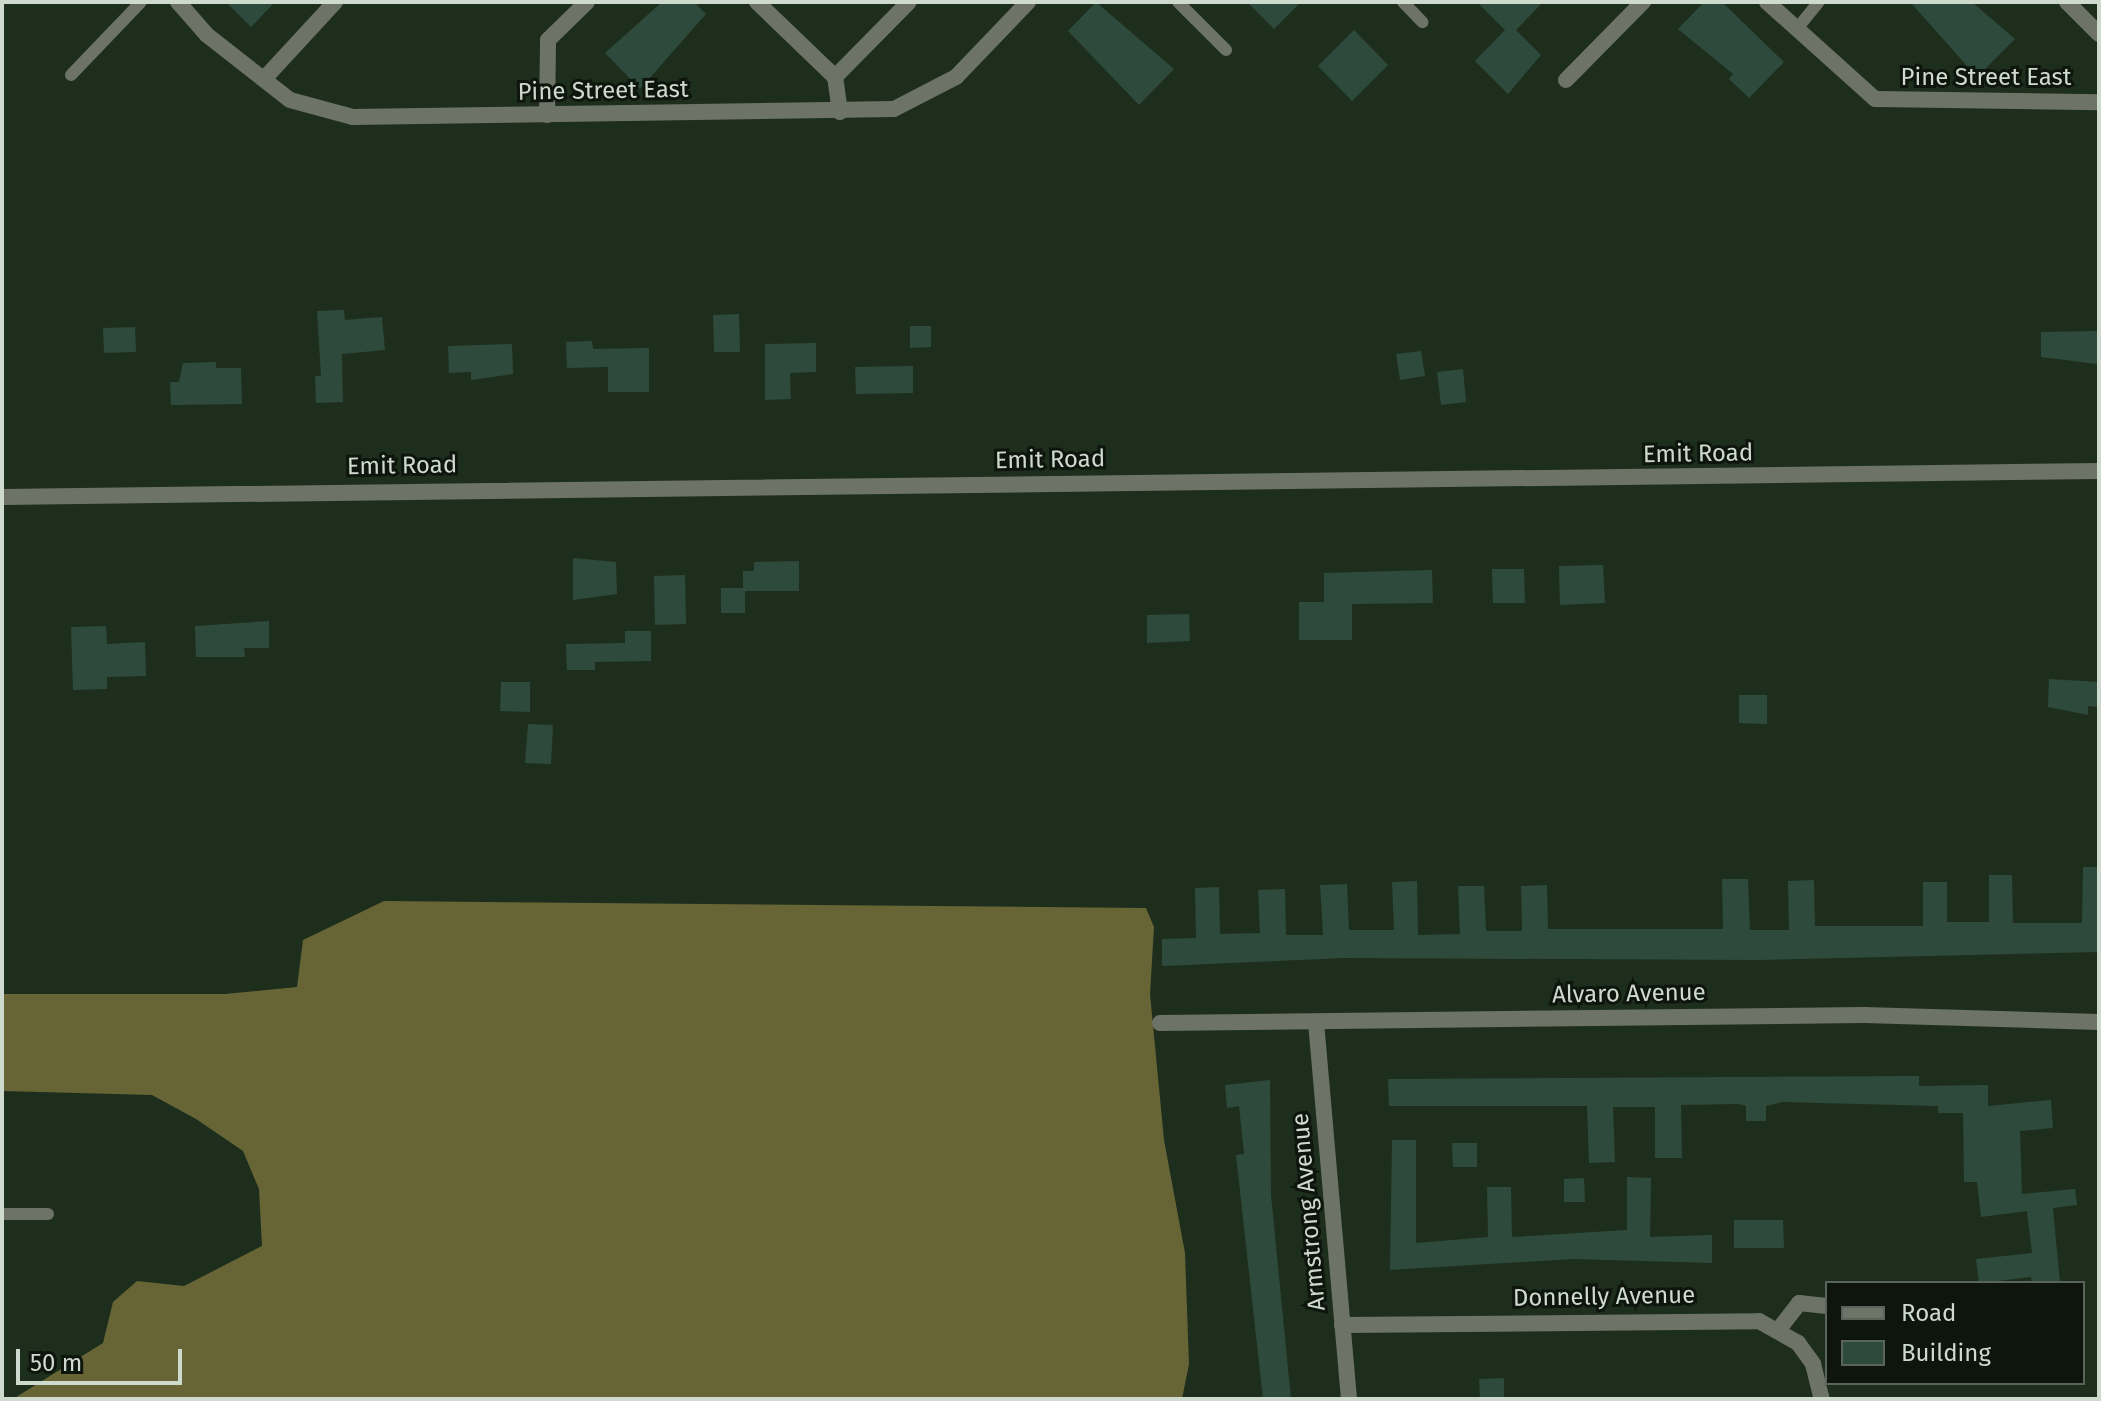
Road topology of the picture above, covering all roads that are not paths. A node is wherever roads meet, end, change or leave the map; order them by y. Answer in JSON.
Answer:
{"nodes":[{"id":1,"x":141,"y":2,"type":"edge"},
{"id":2,"x":178,"y":2,"type":"edge"},
{"id":3,"x":335,"y":2,"type":"edge"},
{"id":4,"x":587,"y":2,"type":"edge"},
{"id":5,"x":757,"y":2,"type":"edge"},
{"id":6,"x":909,"y":2,"type":"edge"},
{"id":7,"x":1028,"y":2,"type":"edge"},
{"id":8,"x":1178,"y":2,"type":"edge"},
{"id":9,"x":1403,"y":2,"type":"edge"},
{"id":10,"x":1643,"y":2,"type":"edge"},
{"id":11,"x":1767,"y":2,"type":"edge"},
{"id":12,"x":1819,"y":2,"type":"edge"},
{"id":13,"x":2067,"y":2,"type":"edge"},
{"id":14,"x":1422,"y":22,"type":"dead end"},
{"id":15,"x":1796,"y":30,"type":"junction"},
{"id":16,"x":2099,"y":34,"type":"edge"},
{"id":17,"x":1226,"y":50,"type":"dead end"},
{"id":18,"x":71,"y":75,"type":"dead end"},
{"id":19,"x":835,"y":77,"type":"junction"},
{"id":20,"x":264,"y":79,"type":"junction"},
{"id":21,"x":1566,"y":80,"type":"dead end"},
{"id":22,"x":2099,"y":102,"type":"edge"},
{"id":23,"x":840,"y":112,"type":"junction"},
{"id":24,"x":547,"y":115,"type":"junction"},
{"id":25,"x":2099,"y":471,"type":"edge"},
{"id":26,"x":2,"y":497,"type":"edge"},
{"id":27,"x":1316,"y":1022,"type":"junction"},
{"id":28,"x":2099,"y":1022,"type":"edge"},
{"id":29,"x":1160,"y":1023,"type":"dead end"},
{"id":30,"x":2,"y":1214,"type":"edge"},
{"id":31,"x":48,"y":1214,"type":"dead end"},
{"id":32,"x":1825,"y":1306,"type":"edge"},
{"id":33,"x":1342,"y":1325,"type":"junction"},
{"id":34,"x":1779,"y":1329,"type":"junction"},
{"id":35,"x":1825,"y":1357,"type":"edge"},
{"id":36,"x":1814,"y":1367,"type":"junction"},
{"id":37,"x":1349,"y":1399,"type":"edge"},
{"id":38,"x":1822,"y":1399,"type":"edge"}],
"edges":[{"from":1,"to":18,"type":"lane"},
{"from":2,"to":20,"type":"street","name":"Pine Street East"},
{"from":3,"to":20,"type":"street"},
{"from":4,"to":24,"type":"street"},
{"from":5,"to":19,"type":"street"},
{"from":6,"to":19,"type":"street"},
{"from":7,"to":23,"type":"street","name":"Pine Street East"},
{"from":8,"to":17,"type":"lane"},
{"from":9,"to":14,"type":"lane"},
{"from":10,"to":21,"type":"street"},
{"from":11,"to":15,"type":"street","name":"Pine Street East"},
{"from":12,"to":15,"type":"lane"},
{"from":13,"to":16,"type":"street"},
{"from":15,"to":22,"type":"street","name":"Pine Street East"},
{"from":19,"to":23,"type":"street"},
{"from":20,"to":24,"type":"street","name":"Pine Street East"},
{"from":23,"to":24,"type":"street","name":"Pine Street East"},
{"from":25,"to":26,"type":"street","name":"Emit Road"},
{"from":27,"to":28,"type":"street","name":"Alvaro Avenue"},
{"from":27,"to":29,"type":"street","name":"Alvaro Avenue"},
{"from":27,"to":33,"type":"street","name":"Armstrong Avenue"},
{"from":30,"to":31,"type":"lane"},
{"from":32,"to":34,"type":"street"},
{"from":33,"to":34,"type":"street","name":"Donnelly Avenue"},
{"from":33,"to":37,"type":"street","name":"Armstrong Avenue"},
{"from":34,"to":36,"type":"street"},
{"from":35,"to":36,"type":"street"},
{"from":36,"to":38,"type":"street"}]}
